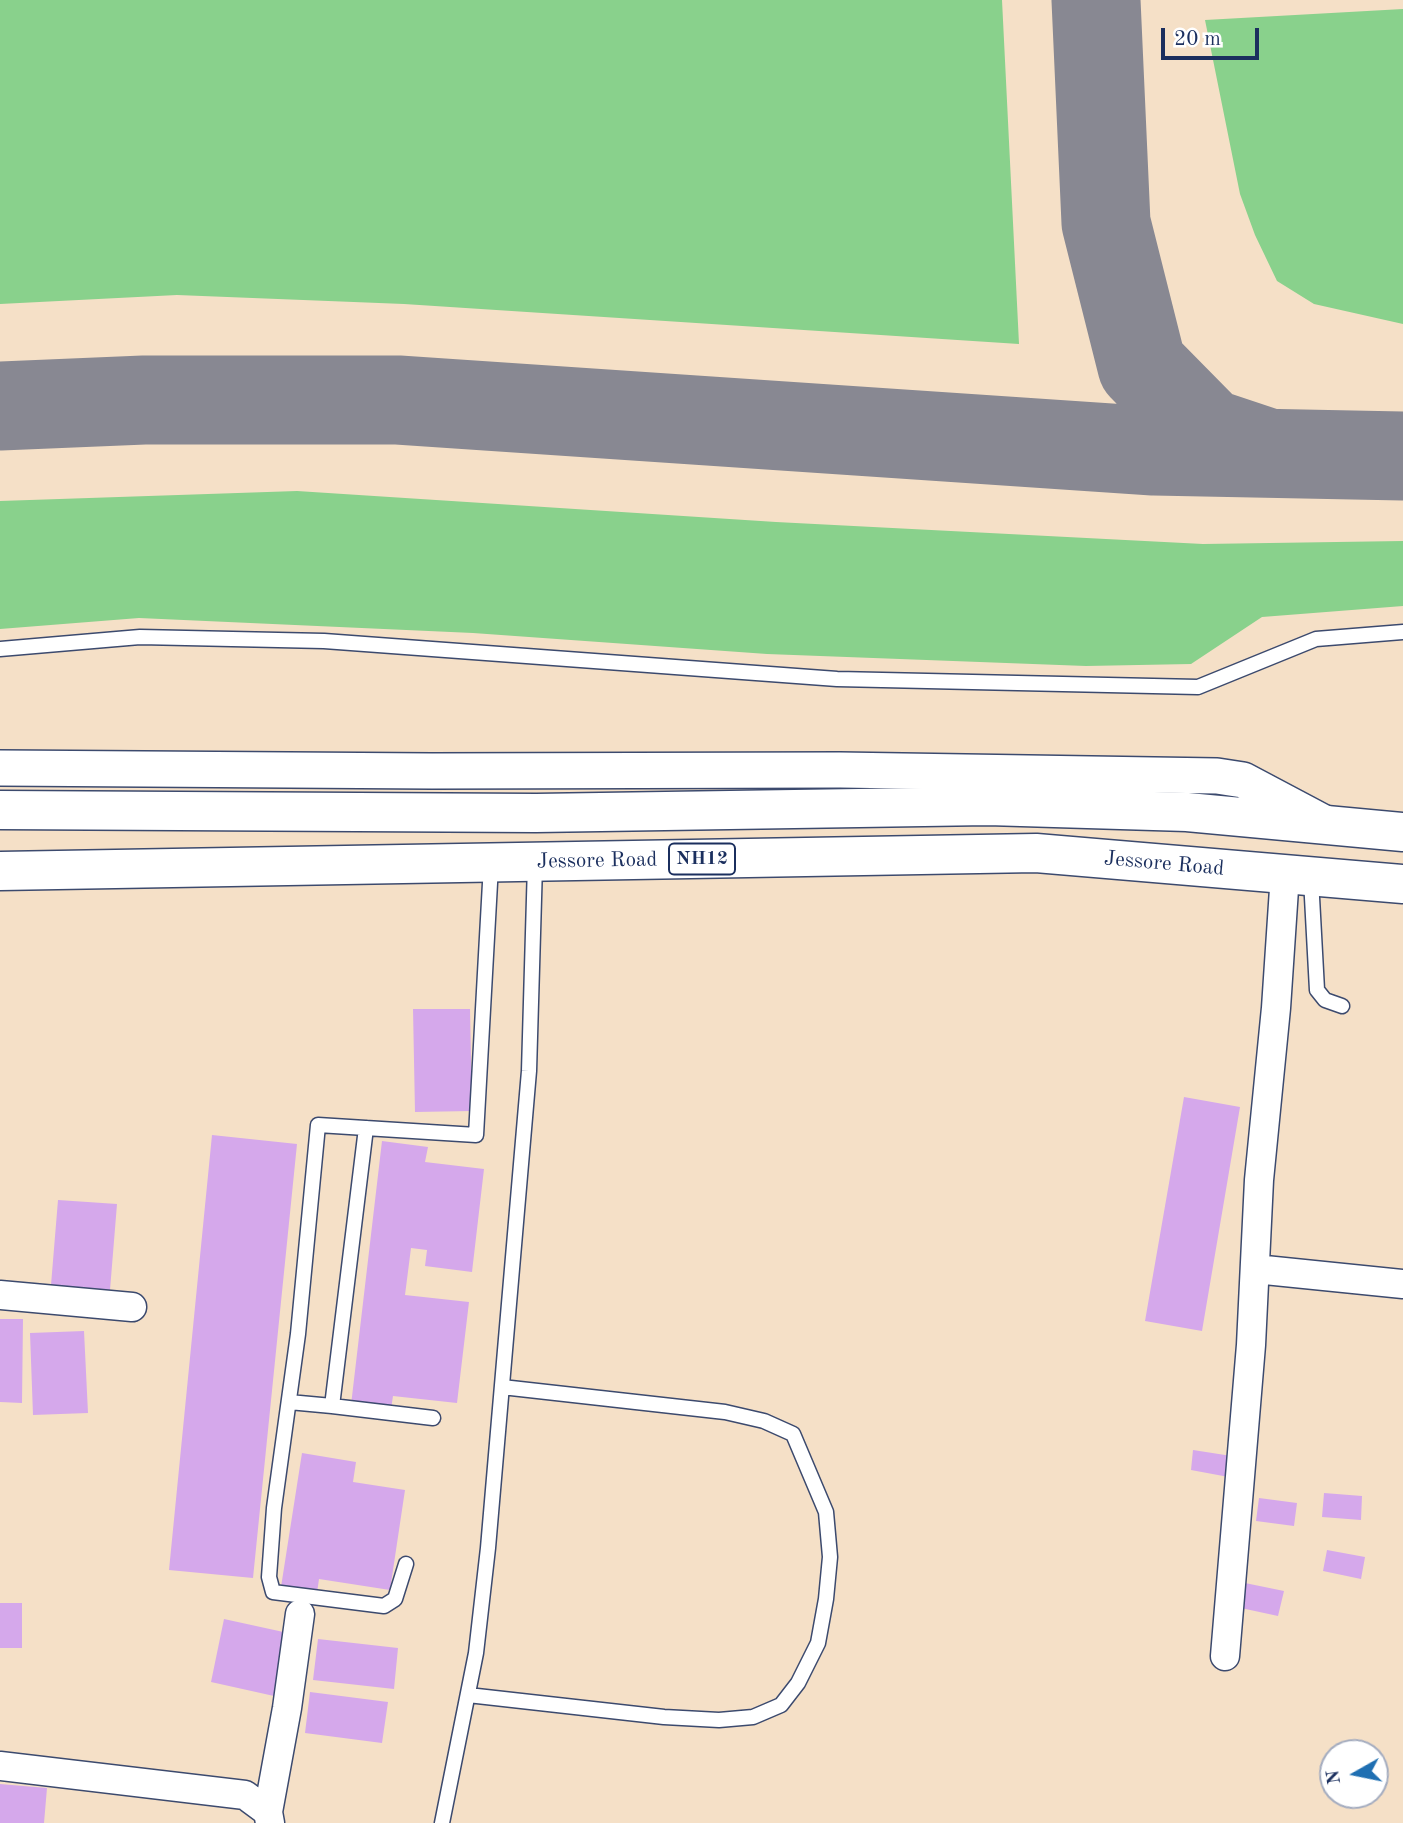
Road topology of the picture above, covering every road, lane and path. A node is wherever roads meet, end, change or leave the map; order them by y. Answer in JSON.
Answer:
{"nodes":[{"id":1,"x":1403,"y":632,"type":"edge"},
{"id":2,"x":0,"y":649,"type":"edge"},
{"id":3,"x":0,"y":768,"type":"edge"},
{"id":4,"x":0,"y":810,"type":"edge"},
{"id":5,"x":1327,"y":825,"type":"junction"},
{"id":6,"x":1403,"y":832,"type":"edge"},
{"id":7,"x":535,"y":862,"type":"junction"},
{"id":8,"x":491,"y":863,"type":"junction"},
{"id":9,"x":0,"y":871,"type":"edge"},
{"id":10,"x":1298,"y":875,"type":"junction"},
{"id":11,"x":1403,"y":884,"type":"edge"},
{"id":12,"x":1342,"y":1006,"type":"dead end"},
{"id":13,"x":366,"y":1128,"type":"junction"},
{"id":14,"x":1255,"y":1269,"type":"junction"},
{"id":15,"x":1403,"y":1284,"type":"edge"},
{"id":16,"x":0,"y":1295,"type":"edge"},
{"id":17,"x":132,"y":1307,"type":"dead end"},
{"id":18,"x":502,"y":1387,"type":"junction"},
{"id":19,"x":289,"y":1402,"type":"junction"},
{"id":20,"x":332,"y":1406,"type":"junction"},
{"id":21,"x":433,"y":1418,"type":"dead end"},
{"id":22,"x":406,"y":1564,"type":"dead end"},
{"id":23,"x":300,"y":1614,"type":"dead end"},
{"id":24,"x":1225,"y":1656,"type":"dead end"},
{"id":25,"x":468,"y":1695,"type":"junction"},
{"id":26,"x":0,"y":1766,"type":"edge"},
{"id":27,"x":269,"y":1817,"type":"edge"},
{"id":28,"x":442,"y":1823,"type":"edge"}],
"edges":[{"from":1,"to":2,"type":"lane"},
{"from":3,"to":5,"type":"street"},
{"from":4,"to":5,"type":"highway"},
{"from":5,"to":6,"type":"highway"},
{"from":7,"to":8,"type":"highway","name":"Jessore Road","number":"NH12"},
{"from":7,"to":10,"type":"highway","name":"Jessore Road","number":"NH12"},
{"from":7,"to":18,"type":"lane"},
{"from":8,"to":9,"type":"highway","name":"Jessore Road","number":"NH12"},
{"from":8,"to":13,"type":"lane"},
{"from":10,"to":11,"type":"highway","name":"Jessore Road","number":"NH12"},
{"from":10,"to":12,"type":"lane"},
{"from":10,"to":14,"type":"street"},
{"from":13,"to":19,"type":"lane"},
{"from":13,"to":20,"type":"lane"},
{"from":14,"to":15,"type":"street"},
{"from":14,"to":24,"type":"street"},
{"from":16,"to":17,"type":"street"},
{"from":18,"to":25,"type":"lane"},
{"from":18,"to":25,"type":"lane"},
{"from":19,"to":20,"type":"lane"},
{"from":19,"to":22,"type":"lane"},
{"from":20,"to":21,"type":"lane"},
{"from":23,"to":27,"type":"street"},
{"from":25,"to":28,"type":"lane"},
{"from":26,"to":27,"type":"street"}]}
